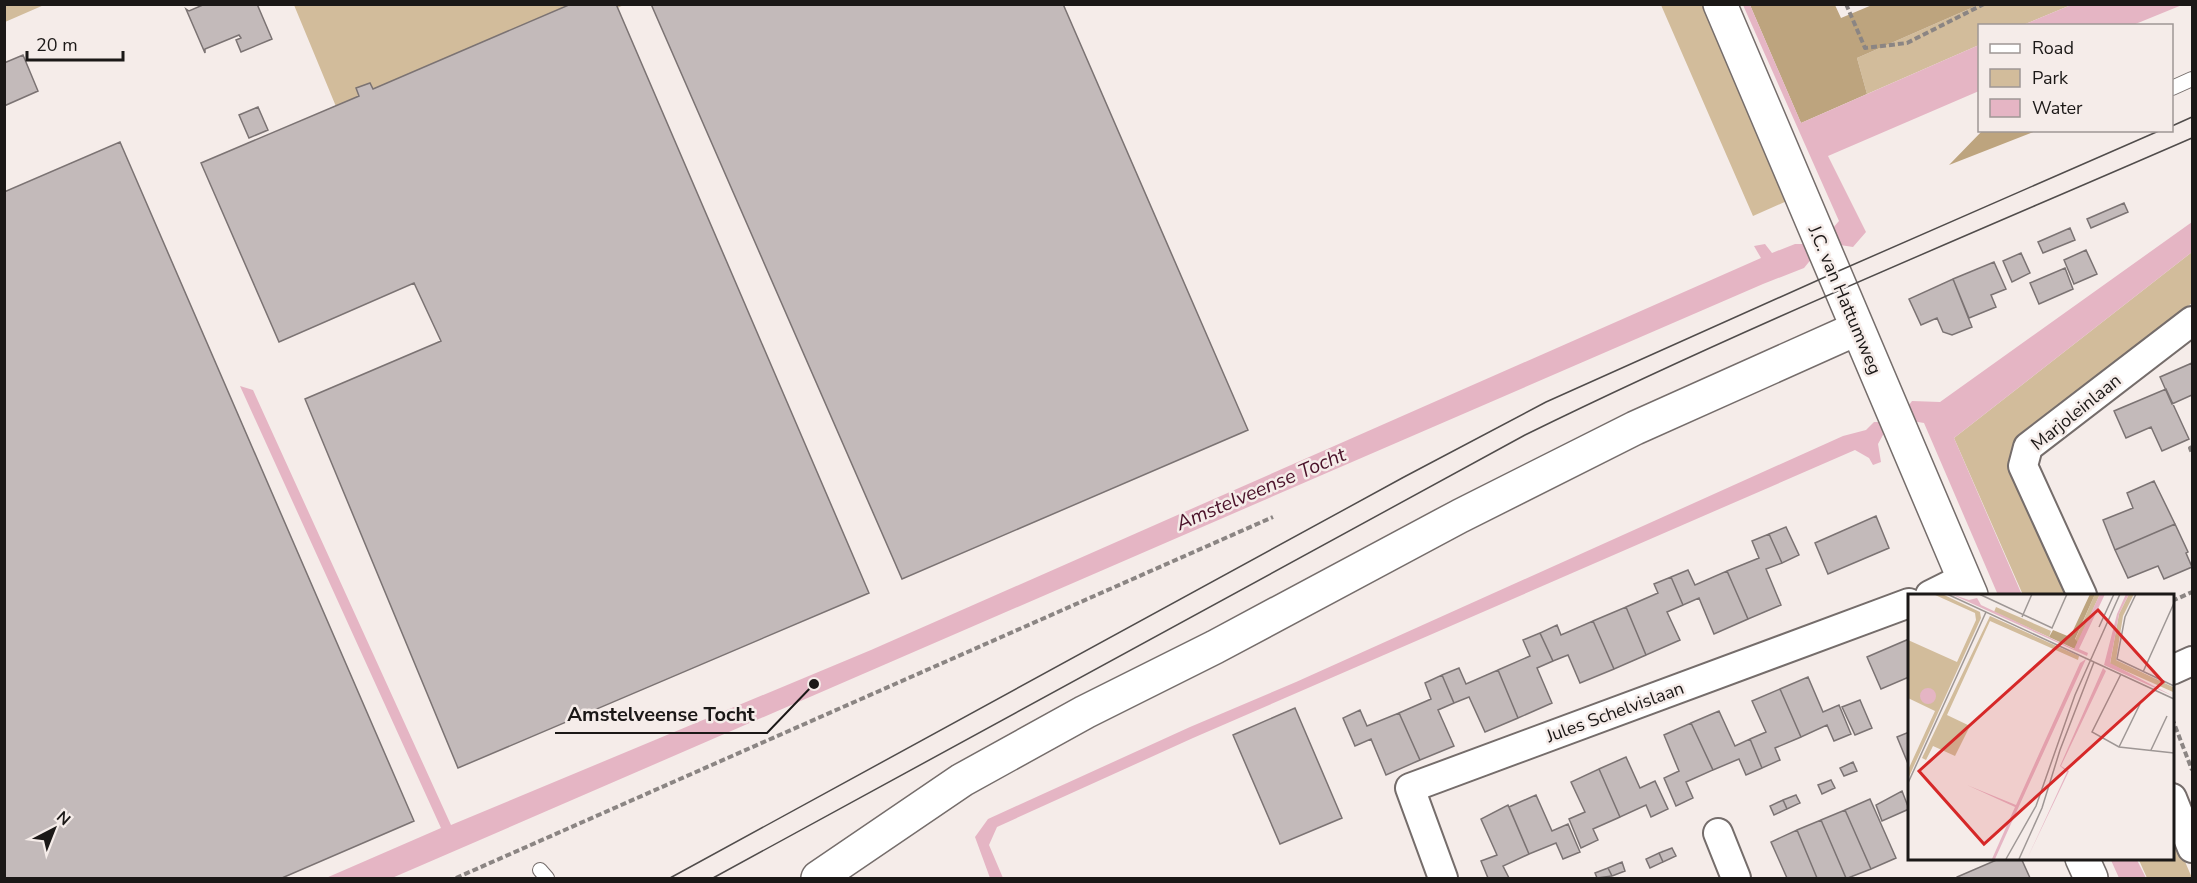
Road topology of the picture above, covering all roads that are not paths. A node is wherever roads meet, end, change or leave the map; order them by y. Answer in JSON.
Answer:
{"nodes":[{"id":1,"x":1720,"y":4,"type":"edge"},
{"id":2,"x":2193,"y":79,"type":"edge"},
{"id":3,"x":2173,"y":88,"type":"edge"},
{"id":4,"x":2193,"y":321,"type":"edge"},
{"id":5,"x":1856,"y":329,"type":"junction"},
{"id":6,"x":1968,"y":586,"type":"edge"},
{"id":7,"x":1934,"y":594,"type":"edge"},
{"id":8,"x":2082,"y":594,"type":"edge"},
{"id":9,"x":1908,"y":603,"type":"edge"},
{"id":10,"x":2193,"y":661,"type":"edge"},
{"id":11,"x":2173,"y":670,"type":"edge"},
{"id":12,"x":2173,"y":800,"type":"edge"},
{"id":13,"x":1718,"y":833,"type":"dead end"},
{"id":14,"x":2193,"y":848,"type":"edge"},
{"id":15,"x":2082,"y":859,"type":"edge"},
{"id":16,"x":818,"y":879,"type":"edge"},
{"id":17,"x":1443,"y":879,"type":"edge"},
{"id":18,"x":1736,"y":879,"type":"edge"},
{"id":19,"x":2091,"y":879,"type":"edge"}],
"edges":[{"from":1,"to":5,"type":"street","name":"J.C. van Hattumweg"},
{"from":2,"to":3,"type":"lane"},
{"from":4,"to":8,"type":"street","name":"Marjoleinlaan"},
{"from":5,"to":6,"type":"street","name":"J.C. van Hattumweg"},
{"from":5,"to":16,"type":"street"},
{"from":6,"to":7,"type":"street"},
{"from":9,"to":17,"type":"street","name":"Jules Schelvislaan"},
{"from":10,"to":11,"type":"street"},
{"from":12,"to":14,"type":"street"},
{"from":13,"to":18,"type":"street"},
{"from":15,"to":19,"type":"street"}]}
